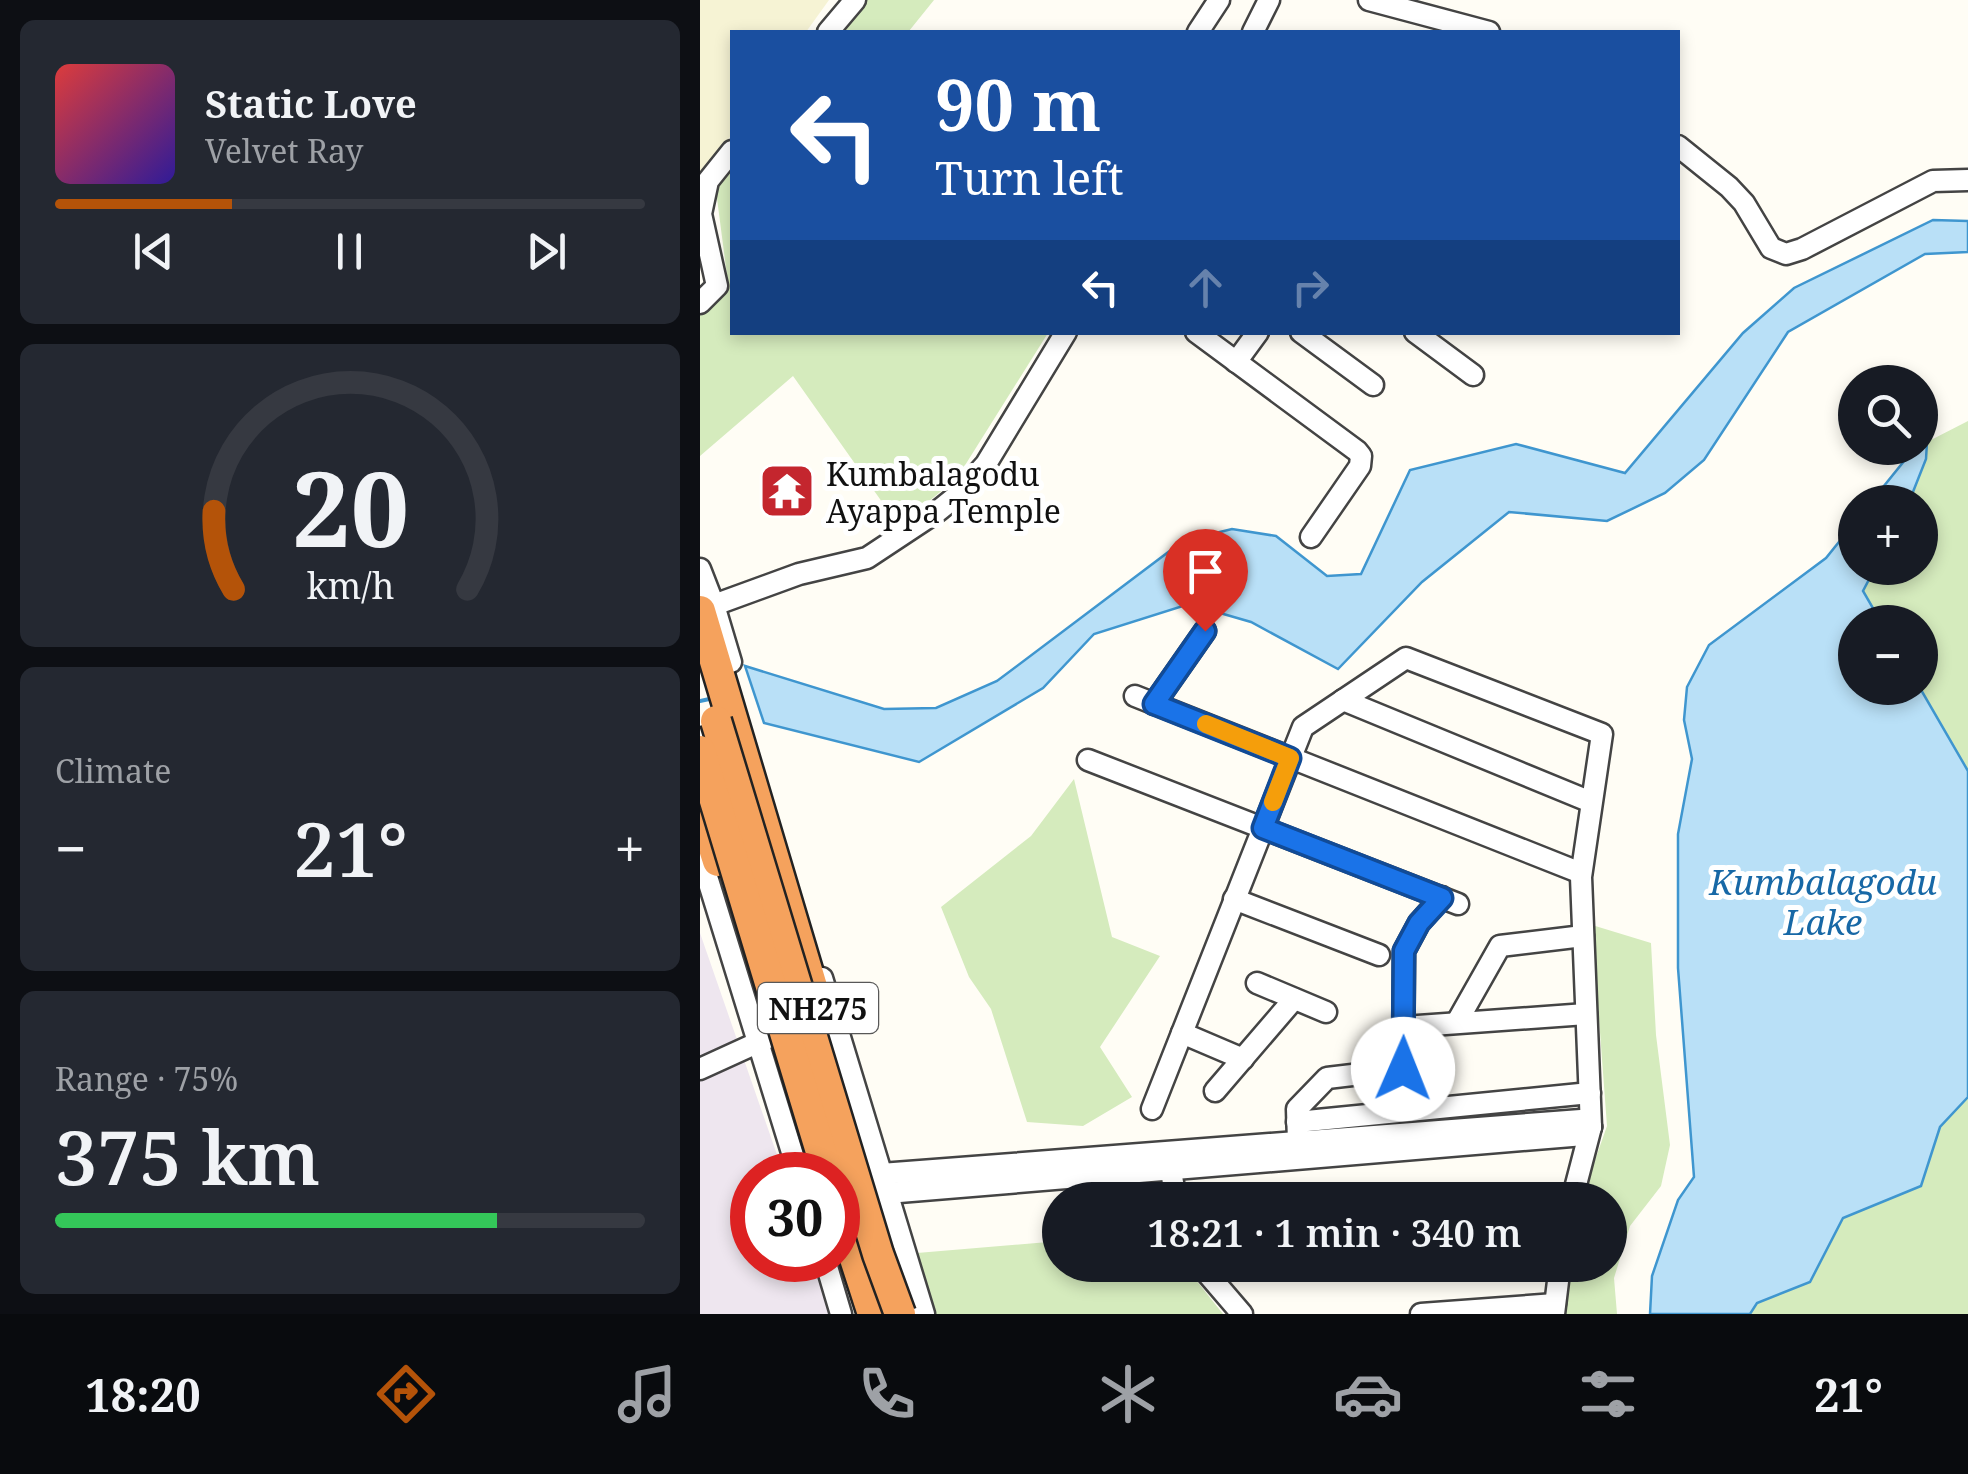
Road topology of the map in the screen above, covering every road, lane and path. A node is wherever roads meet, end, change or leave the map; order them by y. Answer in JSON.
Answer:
{"nodes":[{"id":1,"x":855,"y":0,"type":"edge"},
{"id":2,"x":1218,"y":0,"type":"edge"},
{"id":3,"x":1270,"y":0,"type":"edge"},
{"id":4,"x":1369,"y":0,"type":"edge"},
{"id":5,"x":830,"y":30,"type":"edge"},
{"id":6,"x":1199,"y":30,"type":"edge"},
{"id":7,"x":1254,"y":30,"type":"edge"},
{"id":8,"x":1482,"y":30,"type":"edge"},
{"id":9,"x":1680,"y":148,"type":"edge"},
{"id":10,"x":730,"y":154,"type":"edge"},
{"id":11,"x":1968,"y":180,"type":"edge"},
{"id":12,"x":700,"y":303,"type":"edge"},
{"id":13,"x":1064,"y":335,"type":"edge"},
{"id":14,"x":1200,"y":335,"type":"edge"},
{"id":15,"x":1256,"y":335,"type":"edge"},
{"id":16,"x":1305,"y":335,"type":"edge"},
{"id":17,"x":1419,"y":335,"type":"edge"},
{"id":18,"x":1236,"y":362,"type":"junction"},
{"id":19,"x":1473,"y":375,"type":"dead end"},
{"id":20,"x":1374,"y":385,"type":"dead end"},
{"id":21,"x":1311,"y":537,"type":"dead end"},
{"id":22,"x":700,"y":569,"type":"edge"},
{"id":23,"x":707,"y":608,"type":"edge"},
{"id":24,"x":1205,"y":631,"type":"dead end"},
{"id":25,"x":700,"y":670,"type":"edge"},
{"id":26,"x":729,"y":700,"type":"junction"},
{"id":27,"x":1343,"y":700,"type":"junction"},
{"id":28,"x":700,"y":751,"type":"edge"},
{"id":29,"x":1290,"y":758,"type":"junction"},
{"id":30,"x":1088,"y":760,"type":"dead end"},
{"id":31,"x":1592,"y":802,"type":"junction"},
{"id":32,"x":700,"y":804,"type":"edge"},
{"id":33,"x":1263,"y":828,"type":"junction"},
{"id":34,"x":700,"y":854,"type":"edge"},
{"id":35,"x":1581,"y":873,"type":"junction"},
{"id":36,"x":1234,"y":899,"type":"junction"},
{"id":37,"x":1583,"y":936,"type":"junction"},
{"id":38,"x":1379,"y":955,"type":"dead end"},
{"id":39,"x":1256,"y":983,"type":"dead end"},
{"id":40,"x":1294,"y":998,"type":"junction"},
{"id":41,"x":1326,"y":1012,"type":"dead end"},
{"id":42,"x":1586,"y":1014,"type":"junction"},
{"id":43,"x":828,"y":1017,"type":"junction"},
{"id":44,"x":1457,"y":1022,"type":"junction"},
{"id":45,"x":1404,"y":1027,"type":"junction"},
{"id":46,"x":1182,"y":1033,"type":"junction"},
{"id":47,"x":766,"y":1038,"type":"junction"},
{"id":48,"x":1243,"y":1059,"type":"junction"},
{"id":49,"x":700,"y":1069,"type":"edge"},
{"id":50,"x":1215,"y":1090,"type":"dead end"},
{"id":51,"x":1590,"y":1093,"type":"junction"},
{"id":52,"x":1152,"y":1109,"type":"dead end"},
{"id":53,"x":1591,"y":1126,"type":"junction"},
{"id":54,"x":1298,"y":1132,"type":"junction"},
{"id":55,"x":793,"y":1152,"type":"edge"},
{"id":56,"x":806,"y":1152,"type":"edge"},
{"id":57,"x":821,"y":1152,"type":"edge"},
{"id":58,"x":1171,"y":1161,"type":"junction"},
{"id":59,"x":1174,"y":1182,"type":"edge"},
{"id":60,"x":1577,"y":1182,"type":"edge"},
{"id":61,"x":884,"y":1183,"type":"junction"},
{"id":62,"x":860,"y":1278,"type":"edge"},
{"id":63,"x":832,"y":1282,"type":"edge"},
{"id":64,"x":846,"y":1282,"type":"edge"},
{"id":65,"x":1215,"y":1282,"type":"edge"},
{"id":66,"x":1558,"y":1282,"type":"edge"},
{"id":67,"x":1555,"y":1309,"type":"edge"},
{"id":68,"x":841,"y":1314,"type":"edge"},
{"id":69,"x":857,"y":1314,"type":"edge"},
{"id":70,"x":873,"y":1314,"type":"edge"},
{"id":71,"x":900,"y":1314,"type":"edge"},
{"id":72,"x":913,"y":1314,"type":"edge"},
{"id":73,"x":924,"y":1314,"type":"edge"},
{"id":74,"x":1242,"y":1314,"type":"edge"},
{"id":75,"x":1421,"y":1314,"type":"edge"}],
"edges":[{"from":1,"to":5,"type":"street"},
{"from":2,"to":6,"type":"street"},
{"from":3,"to":7,"type":"street"},
{"from":4,"to":8,"type":"street"},
{"from":9,"to":11,"type":"street"},
{"from":10,"to":12,"type":"street"},
{"from":13,"to":23,"type":"street"},
{"from":14,"to":18,"type":"street"},
{"from":15,"to":18,"type":"street"},
{"from":16,"to":20,"type":"street"},
{"from":17,"to":19,"type":"street"},
{"from":18,"to":21,"type":"street"},
{"from":22,"to":23,"type":"street","number":"NH275"},
{"from":23,"to":26,"type":"highway","number":"NH275"},
{"from":24,"to":29,"type":"street"},
{"from":25,"to":26,"type":"highway","number":"NH275"},
{"from":26,"to":43,"type":"highway","number":"NH275"},
{"from":26,"to":71,"type":"highway","number":"NH275","bridge":true},
{"from":27,"to":29,"type":"street"},
{"from":27,"to":31,"type":"street"},
{"from":27,"to":31,"type":"street"},
{"from":28,"to":57,"type":"highway","number":"NH275","bridge":true},
{"from":29,"to":33,"type":"street"},
{"from":29,"to":35,"type":"street"},
{"from":30,"to":33,"type":"street"},
{"from":31,"to":35,"type":"street"},
{"from":32,"to":47,"type":"highway","number":"NH275"},
{"from":33,"to":36,"type":"street"},
{"from":33,"to":45,"type":"street"},
{"from":34,"to":47,"type":"street","number":"NH275"},
{"from":35,"to":37,"type":"street"},
{"from":36,"to":38,"type":"street"},
{"from":36,"to":46,"type":"street"},
{"from":37,"to":42,"type":"street"},
{"from":37,"to":44,"type":"street"},
{"from":39,"to":40,"type":"street"},
{"from":40,"to":41,"type":"street"},
{"from":40,"to":48,"type":"street"},
{"from":42,"to":44,"type":"street"},
{"from":42,"to":51,"type":"street"},
{"from":43,"to":47,"type":"street"},
{"from":43,"to":61,"type":"street","number":"NH275"},
{"from":43,"to":72,"type":"highway","number":"NH275"},
{"from":44,"to":45,"type":"street"},
{"from":45,"to":54,"type":"street"},
{"from":46,"to":48,"type":"street"},
{"from":46,"to":52,"type":"street"},
{"from":47,"to":49,"type":"street"},
{"from":47,"to":55,"type":"street","number":"NH275"},
{"from":47,"to":56,"type":"highway","number":"NH275"},
{"from":48,"to":50,"type":"street"},
{"from":51,"to":53,"type":"street"},
{"from":51,"to":54,"type":"street"},
{"from":53,"to":54,"type":"street"},
{"from":53,"to":58,"type":"street"},
{"from":53,"to":60,"type":"street"},
{"from":54,"to":58,"type":"street"},
{"from":58,"to":59,"type":"street"},
{"from":58,"to":61,"type":"street"},
{"from":61,"to":73,"type":"street","number":"NH275"},
{"from":62,"to":70,"type":"highway"},
{"from":63,"to":68,"type":"street"},
{"from":64,"to":69,"type":"highway"},
{"from":65,"to":74,"type":"street"},
{"from":66,"to":67,"type":"street"},
{"from":67,"to":75,"type":"street"}]}
